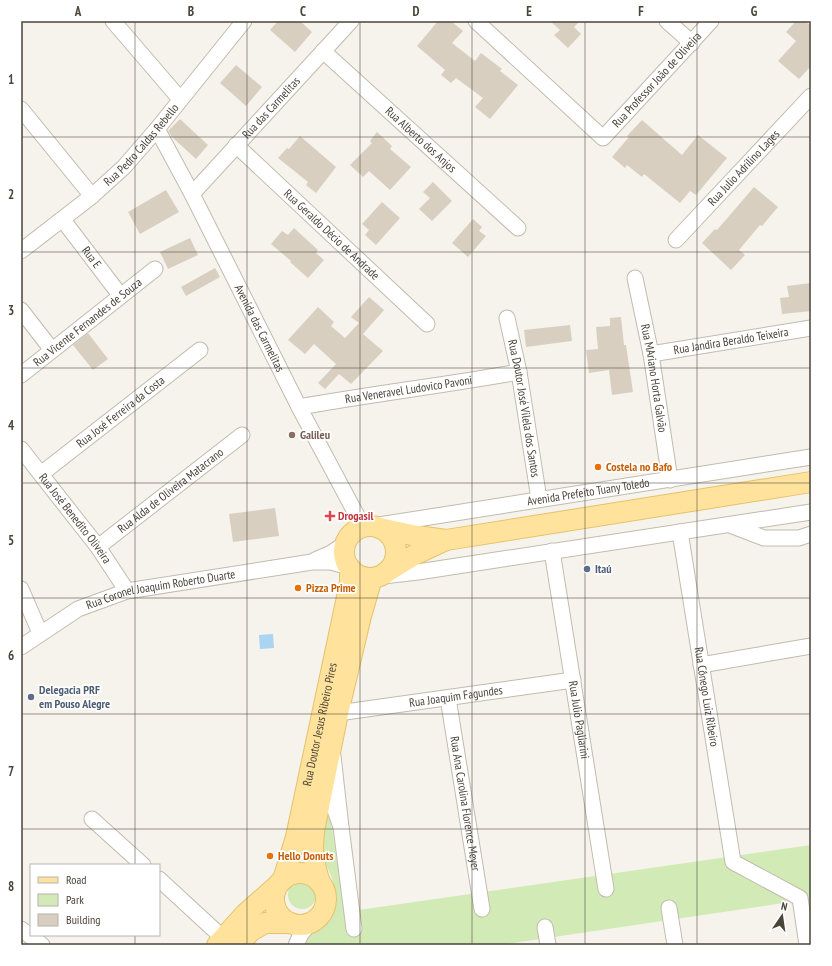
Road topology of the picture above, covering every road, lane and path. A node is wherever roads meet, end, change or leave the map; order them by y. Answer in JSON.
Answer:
{"nodes":[{"id":1,"x":113,"y":21,"type":"edge"},
{"id":2,"x":244,"y":21,"type":"edge"},
{"id":3,"x":351,"y":21,"type":"edge"},
{"id":4,"x":476,"y":21,"type":"edge"},
{"id":5,"x":667,"y":21,"type":"edge"},
{"id":6,"x":711,"y":21,"type":"edge"},
{"id":7,"x":692,"y":43,"type":"junction"},
{"id":8,"x":323,"y":51,"type":"junction"},
{"id":9,"x":811,"y":96,"type":"edge"},
{"id":10,"x":180,"y":99,"type":"junction"},
{"id":11,"x":21,"y":110,"type":"edge"},
{"id":12,"x":156,"y":129,"type":"junction"},
{"id":13,"x":236,"y":145,"type":"junction"},
{"id":14,"x":192,"y":194,"type":"junction"},
{"id":15,"x":92,"y":196,"type":"junction"},
{"id":16,"x":63,"y":220,"type":"junction"},
{"id":17,"x":518,"y":228,"type":"dead end"},
{"id":18,"x":676,"y":240,"type":"dead end"},
{"id":19,"x":21,"y":251,"type":"edge"},
{"id":20,"x":155,"y":269,"type":"dead end"},
{"id":21,"x":635,"y":278,"type":"dead end"},
{"id":22,"x":120,"y":295,"type":"junction"},
{"id":23,"x":21,"y":310,"type":"edge"},
{"id":24,"x":507,"y":318,"type":"dead end"},
{"id":25,"x":427,"y":324,"type":"dead end"},
{"id":26,"x":811,"y":328,"type":"edge"},
{"id":27,"x":52,"y":350,"type":"junction"},
{"id":28,"x":200,"y":350,"type":"dead end"},
{"id":29,"x":652,"y":354,"type":"junction"},
{"id":30,"x":519,"y":372,"type":"junction"},
{"id":31,"x":21,"y":375,"type":"edge"},
{"id":32,"x":299,"y":407,"type":"junction"},
{"id":33,"x":242,"y":435,"type":"dead end"},
{"id":34,"x":21,"y":449,"type":"edge"},
{"id":35,"x":811,"y":457,"type":"edge"},
{"id":36,"x":41,"y":474,"type":"junction"},
{"id":37,"x":670,"y":480,"type":"junction"},
{"id":38,"x":811,"y":482,"type":"edge"},
{"id":39,"x":539,"y":499,"type":"junction"},
{"id":40,"x":811,"y":512,"type":"edge"},
{"id":41,"x":729,"y":525,"type":"junction"},
{"id":42,"x":369,"y":527,"type":"junction"},
{"id":43,"x":680,"y":532,"type":"junction"},
{"id":44,"x":811,"y":534,"type":"edge"},
{"id":45,"x":446,"y":540,"type":"junction"},
{"id":46,"x":345,"y":544,"type":"junction"},
{"id":47,"x":98,"y":547,"type":"junction"},
{"id":48,"x":552,"y":551,"type":"junction"},
{"id":49,"x":312,"y":562,"type":"junction"},
{"id":50,"x":349,"y":568,"type":"junction"},
{"id":51,"x":378,"y":576,"type":"junction"},
{"id":52,"x":21,"y":589,"type":"edge"},
{"id":53,"x":127,"y":591,"type":"junction"},
{"id":54,"x":40,"y":634,"type":"junction"},
{"id":55,"x":811,"y":646,"type":"edge"},
{"id":56,"x":21,"y":647,"type":"edge"},
{"id":57,"x":701,"y":665,"type":"junction"},
{"id":58,"x":573,"y":680,"type":"junction"},
{"id":59,"x":448,"y":698,"type":"junction"},
{"id":60,"x":338,"y":713,"type":"junction"},
{"id":61,"x":332,"y":743,"type":"junction"},
{"id":62,"x":319,"y":804,"type":"junction"},
{"id":63,"x":92,"y":819,"type":"dead end"},
{"id":64,"x":341,"y":828,"type":"junction"},
{"id":65,"x":142,"y":864,"type":"edge"},
{"id":66,"x":160,"y":881,"type":"edge"},
{"id":67,"x":281,"y":882,"type":"junction"},
{"id":68,"x":320,"y":882,"type":"junction"},
{"id":69,"x":606,"y":889,"type":"dead end"},
{"id":70,"x":669,"y":908,"type":"dead end"},
{"id":71,"x":482,"y":909,"type":"dead end"},
{"id":72,"x":297,"y":923,"type":"junction"},
{"id":73,"x":545,"y":926,"type":"dead end"},
{"id":74,"x":21,"y":928,"type":"edge"},
{"id":75,"x":354,"y":929,"type":"dead end"},
{"id":76,"x":30,"y":935,"type":"edge"},
{"id":77,"x":31,"y":936,"type":"edge"},
{"id":78,"x":226,"y":943,"type":"edge"},
{"id":79,"x":42,"y":945,"type":"edge"},
{"id":80,"x":292,"y":945,"type":"edge"},
{"id":81,"x":296,"y":945,"type":"edge"},
{"id":82,"x":548,"y":945,"type":"edge"},
{"id":83,"x":675,"y":945,"type":"edge"},
{"id":84,"x":807,"y":945,"type":"edge"}],
"edges":[{"from":1,"to":10,"type":"street"},
{"from":2,"to":10,"type":"street","name":"Rua Pedro Caldas Rebello"},
{"from":3,"to":8,"type":"street","name":"Rua das Carmelitas"},
{"from":4,"to":7,"type":"street","name":"Rua Professor João de Oliveira"},
{"from":5,"to":7,"type":"street"},
{"from":6,"to":7,"type":"street","name":"Rua Professor João de Oliveira"},
{"from":8,"to":13,"type":"street","name":"Rua das Carmelitas"},
{"from":8,"to":17,"type":"street","name":"Rua Alberto dos Anjos"},
{"from":9,"to":18,"type":"street","name":"Rua Julio Adrilino Lages"},
{"from":10,"to":12,"type":"street","name":"Rua Pedro Caldas Rebello"},
{"from":11,"to":15,"type":"street"},
{"from":12,"to":14,"type":"street","name":"Avenida das Carmelitas"},
{"from":12,"to":15,"type":"street","name":"Rua Pedro Caldas Rebello"},
{"from":13,"to":14,"type":"street","name":"Rua das Carmelitas"},
{"from":13,"to":25,"type":"street","name":"Rua Geraldo Décio de Andrade"},
{"from":14,"to":32,"type":"street","name":"Avenida das Carmelitas"},
{"from":15,"to":16,"type":"street","name":"Rua Pedro Caldas Rebello"},
{"from":16,"to":19,"type":"street","name":"Rua Pedro Caldas Rebello"},
{"from":16,"to":22,"type":"street","name":"Rua E"},
{"from":20,"to":22,"type":"street","name":"Rua Vicente Fernandes de Souza"},
{"from":21,"to":29,"type":"street","name":"Rua MAriano Horta Galvão"},
{"from":22,"to":27,"type":"street","name":"Rua Vicente Fernandes de Souza"},
{"from":23,"to":27,"type":"street"},
{"from":24,"to":30,"type":"street","name":"Rua Doutor José Vilela dos Santos"},
{"from":26,"to":29,"type":"street","name":"Rua Jandira Beraldo Teixeira"},
{"from":27,"to":31,"type":"street","name":"Rua Vicente Fernandes de Souza"},
{"from":28,"to":36,"type":"street","name":"Rua José Ferreira da Costa"},
{"from":29,"to":37,"type":"street","name":"Rua MAriano Horta Galvão"},
{"from":30,"to":32,"type":"street","name":"Rua Veneravel Ludovico Pavoni"},
{"from":30,"to":39,"type":"street","name":"Rua Doutor José Vilela dos Santos"},
{"from":32,"to":42,"type":"street","name":"Avenida das Carmelitas"},
{"from":33,"to":47,"type":"street","name":"Rua Alda de Oliveira Matacrano"},
{"from":34,"to":36,"type":"street","name":"Rua José Benedito Oliveira"},
{"from":35,"to":37,"type":"street","name":"Avenida Prefeito Tuany Toledo"},
{"from":36,"to":47,"type":"street","name":"Rua José Benedito Oliveira"},
{"from":37,"to":39,"type":"street","name":"Avenida Prefeito Tuany Toledo"},
{"from":38,"to":45,"type":"main road","name":"Avenida Prefeito Tuany Toledo"},
{"from":39,"to":42,"type":"street","name":"Avenida Prefeito Tuany Toledo"},
{"from":40,"to":41,"type":"street"},
{"from":41,"to":43,"type":"street"},
{"from":41,"to":44,"type":"street"},
{"from":42,"to":45,"type":"main road","name":"Avenida Prefeito Tuany Toledo"},
{"from":42,"to":46,"type":"main road"},
{"from":42,"to":51,"type":"main road"},
{"from":43,"to":48,"type":"street"},
{"from":43,"to":57,"type":"street","name":"Rua Cônego Luiz Ribeiro"},
{"from":45,"to":51,"type":"main road","name":"Avenida Prefeito Tuany Toledo"},
{"from":46,"to":49,"type":"street","name":"Rua Coronel Joaquim Roberto Duarte"},
{"from":46,"to":50,"type":"main road"},
{"from":47,"to":53,"type":"street","name":"Rua José Benedito Oliveira"},
{"from":48,"to":51,"type":"street"},
{"from":48,"to":58,"type":"street","name":"Rua Julio Pagliarini"},
{"from":49,"to":50,"type":"street","name":"Rua Coronel Joaquim Roberto Duarte"},
{"from":49,"to":53,"type":"street","name":"Rua Coronel Joaquim Roberto Duarte"},
{"from":50,"to":51,"type":"main road"},
{"from":50,"to":67,"type":"main road","name":"Rua Doutor Jesus Ribeiro Pires"},
{"from":51,"to":60,"type":"main road","name":"Rua Doutor Jesus Ribeiro Pires"},
{"from":52,"to":54,"type":"street"},
{"from":53,"to":54,"type":"street","name":"Rua Coronel Joaquim Roberto Duarte"},
{"from":54,"to":56,"type":"street","name":"Rua Coronel Joaquim Roberto Duarte"},
{"from":55,"to":57,"type":"street"},
{"from":57,"to":84,"type":"street","name":"Rua Cônego Luiz Ribeiro"},
{"from":58,"to":59,"type":"street","name":"Rua Joaquim Fagundes"},
{"from":58,"to":69,"type":"street","name":"Rua Julio Pagliarini"},
{"from":59,"to":60,"type":"street","name":"Rua Joaquim Fagundes"},
{"from":59,"to":71,"type":"street","name":"Rua Ana Carolina Florence Meyer"},
{"from":60,"to":61,"type":"main road","name":"Rua Doutor Jesus Ribeiro Pires"},
{"from":61,"to":62,"type":"main road","name":"Rua Doutor Jesus Ribeiro Pires"},
{"from":61,"to":64,"type":"street","name":"Rua Doutor Jesus Ribeiro Pires"},
{"from":62,"to":64,"type":"street","name":"Rua Doutor Jesus Ribeiro Pires"},
{"from":62,"to":68,"type":"main road","name":"Rua Doutor Jesus Ribeiro Pires"},
{"from":63,"to":65,"type":"street"},
{"from":64,"to":75,"type":"street","name":"Rua Doutor Jesus Ribeiro Pires"},
{"from":66,"to":78,"type":"street"},
{"from":67,"to":68,"type":"main road"},
{"from":67,"to":72,"type":"main road"},
{"from":67,"to":78,"type":"main road"},
{"from":68,"to":72,"type":"main road"},
{"from":70,"to":83,"type":"street"},
{"from":72,"to":78,"type":"main road"},
{"from":72,"to":80,"type":"street"},
{"from":72,"to":81,"type":"street"},
{"from":73,"to":82,"type":"street"},
{"from":74,"to":76,"type":"street"},
{"from":77,"to":79,"type":"street"}]}
